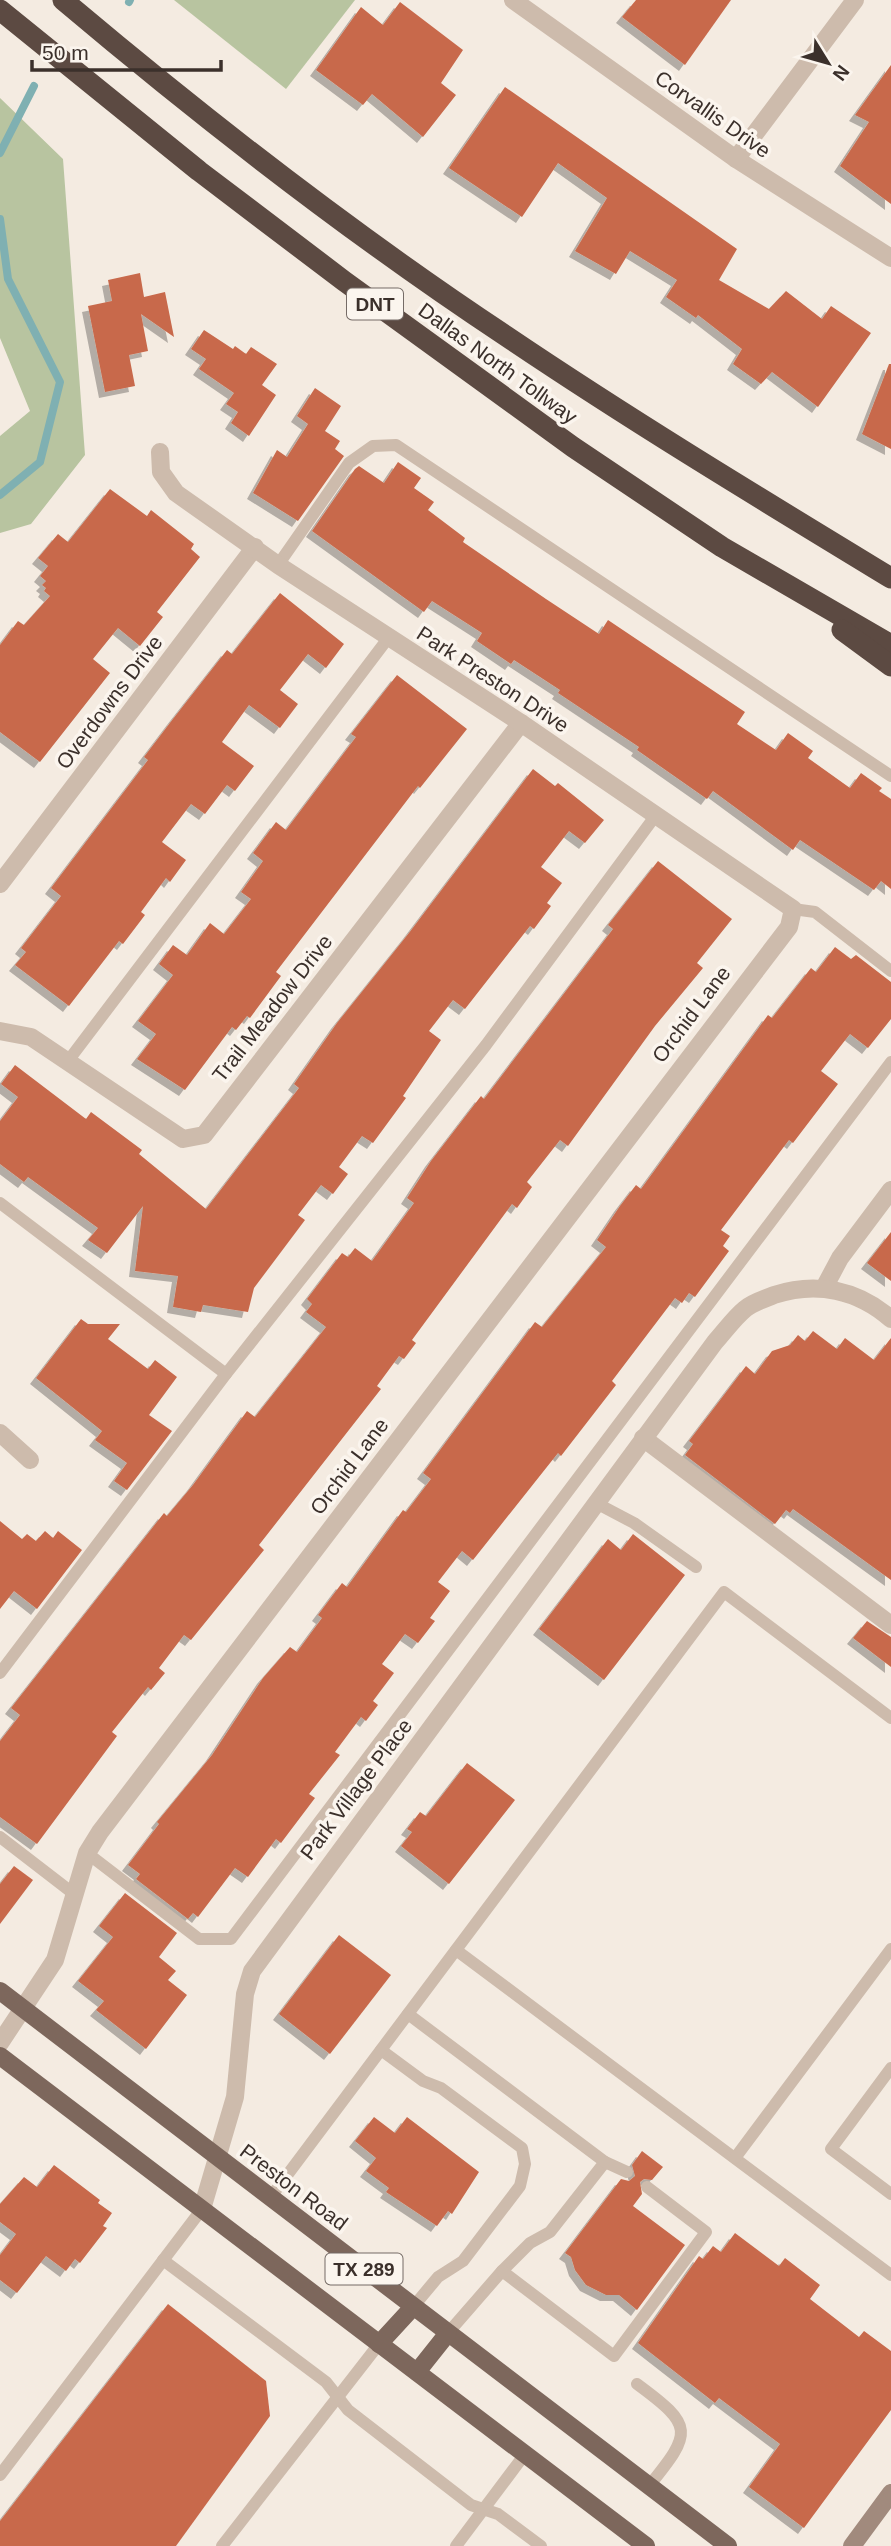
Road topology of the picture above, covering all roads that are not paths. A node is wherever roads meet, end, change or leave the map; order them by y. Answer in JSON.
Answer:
{"nodes":[{"id":1,"x":63,"y":0,"type":"edge"},
{"id":2,"x":513,"y":0,"type":"edge"},
{"id":3,"x":855,"y":0,"type":"edge"},
{"id":4,"x":0,"y":10,"type":"edge"},
{"id":5,"x":736,"y":159,"type":"junction"},
{"id":6,"x":891,"y":258,"type":"edge"},
{"id":7,"x":160,"y":452,"type":"dead end"},
{"id":8,"x":255,"y":547,"type":"junction"},
{"id":9,"x":278,"y":565,"type":"junction"},
{"id":10,"x":766,"y":575,"type":"junction"},
{"id":11,"x":891,"y":578,"type":"edge"},
{"id":12,"x":389,"y":637,"type":"junction"},
{"id":13,"x":891,"y":645,"type":"edge"},
{"id":14,"x":891,"y":666,"type":"edge"},
{"id":15,"x":521,"y":723,"type":"junction"},
{"id":16,"x":891,"y":776,"type":"edge"},
{"id":17,"x":656,"y":815,"type":"junction"},
{"id":18,"x":0,"y":884,"type":"edge"},
{"id":19,"x":793,"y":909,"type":"junction"},
{"id":20,"x":891,"y":971,"type":"edge"},
{"id":21,"x":0,"y":1031,"type":"edge"},
{"id":22,"x":68,"y":1061,"type":"junction"},
{"id":23,"x":891,"y":1062,"type":"edge"},
{"id":24,"x":891,"y":1190,"type":"edge"},
{"id":25,"x":0,"y":1203,"type":"edge"},
{"id":26,"x":824,"y":1288,"type":"junction"},
{"id":27,"x":891,"y":1320,"type":"edge"},
{"id":28,"x":226,"y":1374,"type":"junction"},
{"id":29,"x":0,"y":1433,"type":"edge"},
{"id":30,"x":643,"y":1438,"type":"junction"},
{"id":31,"x":30,"y":1460,"type":"dead end"},
{"id":32,"x":596,"y":1503,"type":"junction"},
{"id":33,"x":696,"y":1567,"type":"dead end"},
{"id":34,"x":891,"y":1625,"type":"edge"},
{"id":35,"x":0,"y":1673,"type":"edge"},
{"id":36,"x":891,"y":1718,"type":"edge"},
{"id":37,"x":0,"y":1838,"type":"edge"},
{"id":38,"x":87,"y":1853,"type":"junction"},
{"id":39,"x":74,"y":1894,"type":"junction"},
{"id":40,"x":891,"y":1949,"type":"edge"},
{"id":41,"x":456,"y":1950,"type":"junction"},
{"id":42,"x":0,"y":1991,"type":"edge"},
{"id":43,"x":24,"y":2010,"type":"junction"},
{"id":44,"x":408,"y":2014,"type":"junction"},
{"id":45,"x":0,"y":2043,"type":"edge"},
{"id":46,"x":381,"y":2050,"type":"junction"},
{"id":47,"x":0,"y":2056,"type":"edge"},
{"id":48,"x":891,"y":2068,"type":"edge"},
{"id":49,"x":218,"y":2158,"type":"junction"},
{"id":50,"x":734,"y":2158,"type":"junction"},
{"id":51,"x":605,"y":2162,"type":"junction"},
{"id":52,"x":626,"y":2172,"type":"dead end"},
{"id":53,"x":647,"y":2187,"type":"dead end"},
{"id":54,"x":891,"y":2194,"type":"edge"},
{"id":55,"x":270,"y":2198,"type":"junction"},
{"id":56,"x":202,"y":2209,"type":"junction"},
{"id":57,"x":163,"y":2260,"type":"junction"},
{"id":58,"x":502,"y":2271,"type":"junction"},
{"id":59,"x":891,"y":2275,"type":"edge"},
{"id":60,"x":413,"y":2306,"type":"junction"},
{"id":61,"x":447,"y":2333,"type":"junction"},
{"id":62,"x":379,"y":2344,"type":"junction"},
{"id":63,"x":416,"y":2372,"type":"junction"},
{"id":64,"x":637,"y":2384,"type":"dead end"},
{"id":65,"x":338,"y":2397,"type":"junction"},
{"id":66,"x":526,"y":2454,"type":"junction"},
{"id":67,"x":0,"y":2474,"type":"edge"},
{"id":68,"x":649,"y":2486,"type":"junction"},
{"id":69,"x":891,"y":2493,"type":"edge"},
{"id":70,"x":484,"y":2509,"type":"junction"},
{"id":71,"x":222,"y":2546,"type":"edge"},
{"id":72,"x":456,"y":2546,"type":"edge"},
{"id":73,"x":541,"y":2546,"type":"edge"},
{"id":74,"x":646,"y":2546,"type":"edge"},
{"id":75,"x":728,"y":2546,"type":"edge"},
{"id":76,"x":852,"y":2546,"type":"edge"}],
"edges":[{"from":1,"to":11,"type":"highway","name":"Dallas North Tollway","number":"DNT"},
{"from":2,"to":5,"type":"street","name":"Corvallis Drive"},
{"from":3,"to":5,"type":"street"},
{"from":4,"to":10,"type":"highway","name":"Dallas North Tollway","number":"DNT"},
{"from":5,"to":6,"type":"street","name":"Corvallis Drive"},
{"from":7,"to":8,"type":"street","name":"Park Preston Drive"},
{"from":8,"to":9,"type":"street","name":"Park Preston Drive"},
{"from":8,"to":18,"type":"street","name":"Overdowns Drive"},
{"from":9,"to":12,"type":"street","name":"Park Preston Drive"},
{"from":9,"to":16,"type":"lane"},
{"from":10,"to":13,"type":"highway","name":"Dallas North Tollway","number":"DNT"},
{"from":10,"to":14,"type":"highway"},
{"from":12,"to":15,"type":"street","name":"Park Preston Drive"},
{"from":12,"to":22,"type":"lane"},
{"from":15,"to":17,"type":"street","name":"Park Preston Drive"},
{"from":15,"to":22,"type":"street","name":"Trail Meadow Drive"},
{"from":17,"to":19,"type":"street","name":"Park Preston Drive"},
{"from":17,"to":28,"type":"lane"},
{"from":19,"to":20,"type":"lane"},
{"from":19,"to":38,"type":"street","name":"Orchid Lane"},
{"from":21,"to":22,"type":"street","name":"Trail Meadow Drive"},
{"from":23,"to":38,"type":"lane"},
{"from":24,"to":26,"type":"street"},
{"from":25,"to":28,"type":"lane"},
{"from":26,"to":27,"type":"street","name":"Park Village Place"},
{"from":26,"to":30,"type":"street","name":"Park Village Place"},
{"from":28,"to":35,"type":"lane"},
{"from":29,"to":31,"type":"street"},
{"from":30,"to":32,"type":"street","name":"Park Village Place"},
{"from":30,"to":34,"type":"street"},
{"from":32,"to":33,"type":"lane"},
{"from":32,"to":49,"type":"street","name":"Park Village Place"},
{"from":36,"to":41,"type":"lane"},
{"from":37,"to":39,"type":"lane"},
{"from":38,"to":39,"type":"street","name":"Orchid Lane"},
{"from":39,"to":43,"type":"street","name":"Orchid Lane"},
{"from":40,"to":50,"type":"lane"},
{"from":41,"to":44,"type":"lane"},
{"from":41,"to":50,"type":"lane"},
{"from":42,"to":43,"type":"main road","name":"Preston Road","number":"TX 289"},
{"from":43,"to":45,"type":"street","name":"Orchid Lane"},
{"from":43,"to":49,"type":"main road","name":"Preston Road","number":"TX 289"},
{"from":44,"to":46,"type":"lane"},
{"from":44,"to":51,"type":"lane"},
{"from":46,"to":55,"type":"lane"},
{"from":46,"to":60,"type":"lane"},
{"from":47,"to":56,"type":"main road","number":"TX 289"},
{"from":48,"to":54,"type":"lane"},
{"from":49,"to":55,"type":"main road","name":"Preston Road","number":"TX 289"},
{"from":49,"to":56,"type":"street","name":"Park Village Place"},
{"from":50,"to":59,"type":"lane"},
{"from":51,"to":52,"type":"lane"},
{"from":51,"to":58,"type":"lane"},
{"from":53,"to":58,"type":"lane"},
{"from":55,"to":60,"type":"main road","name":"Preston Road","number":"TX 289"},
{"from":56,"to":57,"type":"lane"},
{"from":56,"to":62,"type":"main road","number":"TX 289"},
{"from":57,"to":65,"type":"lane"},
{"from":57,"to":67,"type":"lane"},
{"from":58,"to":61,"type":"lane"},
{"from":60,"to":61,"type":"main road","name":"Preston Road","number":"TX 289"},
{"from":60,"to":62,"type":"main road"},
{"from":61,"to":63,"type":"main road"},
{"from":61,"to":68,"type":"main road","name":"Preston Road","number":"TX 289"},
{"from":62,"to":63,"type":"main road","number":"TX 289"},
{"from":62,"to":65,"type":"lane"},
{"from":63,"to":66,"type":"main road","number":"TX 289"},
{"from":64,"to":68,"type":"lane"},
{"from":65,"to":70,"type":"lane"},
{"from":65,"to":71,"type":"lane"},
{"from":66,"to":70,"type":"lane"},
{"from":66,"to":74,"type":"main road","number":"TX 289"},
{"from":68,"to":75,"type":"main road","name":"Preston Road","number":"TX 289"},
{"from":69,"to":76,"type":"main road"},
{"from":70,"to":72,"type":"lane"},
{"from":70,"to":73,"type":"lane"}]}
